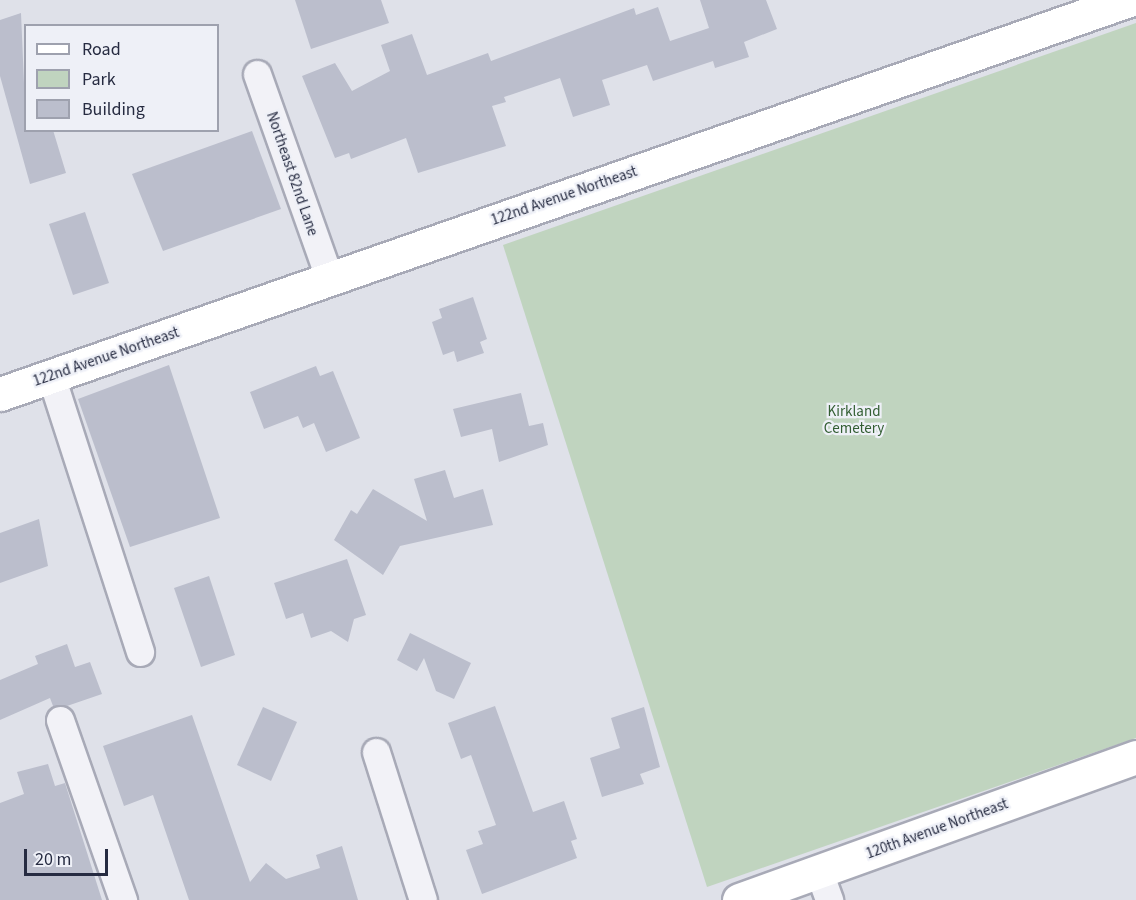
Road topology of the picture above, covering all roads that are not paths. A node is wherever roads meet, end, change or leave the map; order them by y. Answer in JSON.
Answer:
{"nodes":[{"id":1,"x":1129,"y":0,"type":"edge"},
{"id":2,"x":257,"y":74,"type":"dead end"},
{"id":3,"x":328,"y":275,"type":"junction"},
{"id":4,"x":51,"y":376,"type":"junction"},
{"id":5,"x":0,"y":394,"type":"edge"},
{"id":6,"x":140,"y":652,"type":"dead end"},
{"id":7,"x":60,"y":720,"type":"dead end"},
{"id":8,"x":376,"y":752,"type":"dead end"},
{"id":9,"x":1136,"y":758,"type":"edge"},
{"id":10,"x":824,"y":886,"type":"edge"},
{"id":11,"x":123,"y":900,"type":"edge"},
{"id":12,"x":423,"y":900,"type":"edge"},
{"id":13,"x":739,"y":900,"type":"edge"}],
"edges":[{"from":1,"to":3,"type":"street","name":"122nd Avenue Northeast"},
{"from":2,"to":3,"type":"street","name":"Northeast 82nd Lane"},
{"from":3,"to":4,"type":"street","name":"122nd Avenue Northeast"},
{"from":4,"to":5,"type":"street","name":"122nd Avenue Northeast"},
{"from":4,"to":6,"type":"street"},
{"from":7,"to":11,"type":"street"},
{"from":8,"to":12,"type":"street"},
{"from":9,"to":10,"type":"street","name":"120th Avenue Northeast"},
{"from":10,"to":13,"type":"street","name":"120th Avenue Northeast"}]}
